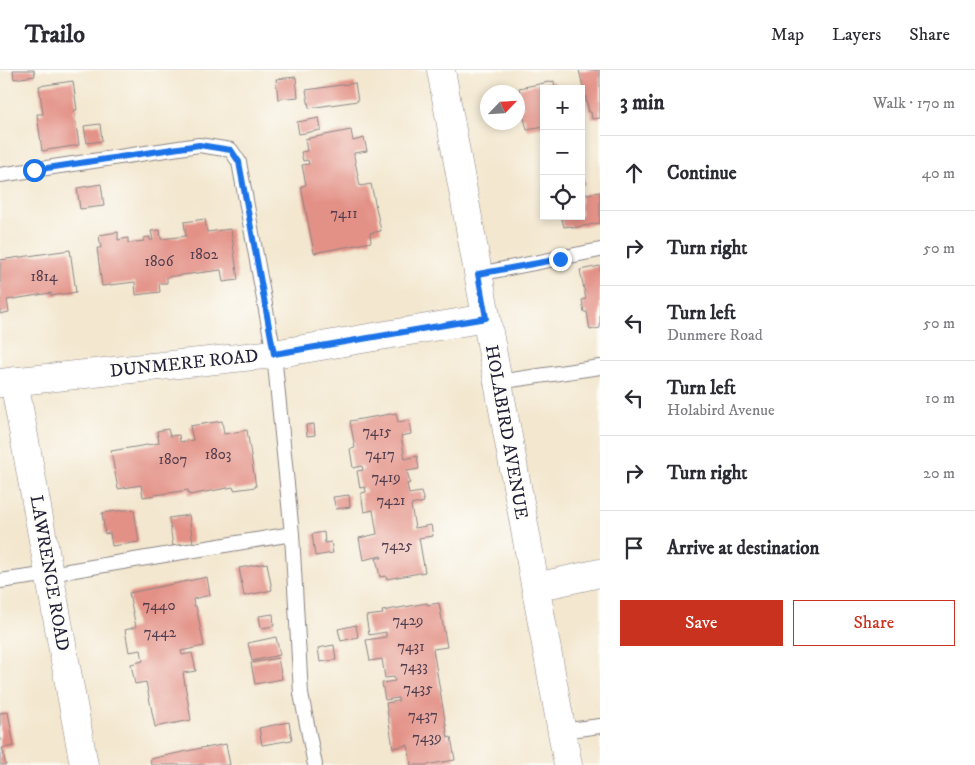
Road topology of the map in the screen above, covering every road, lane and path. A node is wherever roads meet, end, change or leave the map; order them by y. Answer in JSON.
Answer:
{"nodes":[{"id":1,"x":441,"y":70,"type":"edge"},
{"id":2,"x":0,"y":175,"type":"edge"},
{"id":3,"x":600,"y":250,"type":"edge"},
{"id":4,"x":478,"y":274,"type":"junction"},
{"id":5,"x":486,"y":318,"type":"junction"},
{"id":6,"x":274,"y":354,"type":"junction"},
{"id":7,"x":600,"y":367,"type":"edge"},
{"id":8,"x":7,"y":382,"type":"edge"},
{"id":9,"x":498,"y":382,"type":"junction"},
{"id":10,"x":292,"y":534,"type":"junction"},
{"id":11,"x":600,"y":573,"type":"edge"},
{"id":12,"x":50,"y":574,"type":"junction"},
{"id":13,"x":0,"y":581,"type":"edge"},
{"id":14,"x":536,"y":586,"type":"junction"},
{"id":15,"x":600,"y":726,"type":"edge"},
{"id":16,"x":562,"y":731,"type":"junction"},
{"id":17,"x":84,"y":765,"type":"edge"},
{"id":18,"x":315,"y":765,"type":"edge"},
{"id":19,"x":568,"y":765,"type":"edge"}],
"edges":[{"from":1,"to":4,"type":"street","name":"HOLABIRD AVENUE"},
{"from":2,"to":6,"type":"lane"},
{"from":3,"to":4,"type":"lane"},
{"from":4,"to":5,"type":"street","name":"HOLABIRD AVENUE"},
{"from":5,"to":6,"type":"street","name":"DUNMERE ROAD"},
{"from":5,"to":9,"type":"street","name":"HOLABIRD AVENUE"},
{"from":6,"to":8,"type":"street","name":"DUNMERE ROAD"},
{"from":6,"to":10,"type":"lane"},
{"from":7,"to":9,"type":"lane"},
{"from":8,"to":12,"type":"street","name":"LAWRENCE ROAD"},
{"from":9,"to":14,"type":"street","name":"HOLABIRD AVENUE"},
{"from":10,"to":12,"type":"lane"},
{"from":10,"to":18,"type":"lane"},
{"from":11,"to":14,"type":"street"},
{"from":12,"to":13,"type":"lane"},
{"from":12,"to":17,"type":"street","name":"LAWRENCE ROAD"},
{"from":14,"to":16,"type":"street","name":"HOLABIRD AVENUE"},
{"from":15,"to":16,"type":"lane"},
{"from":16,"to":19,"type":"street","name":"HOLABIRD AVENUE"}]}
